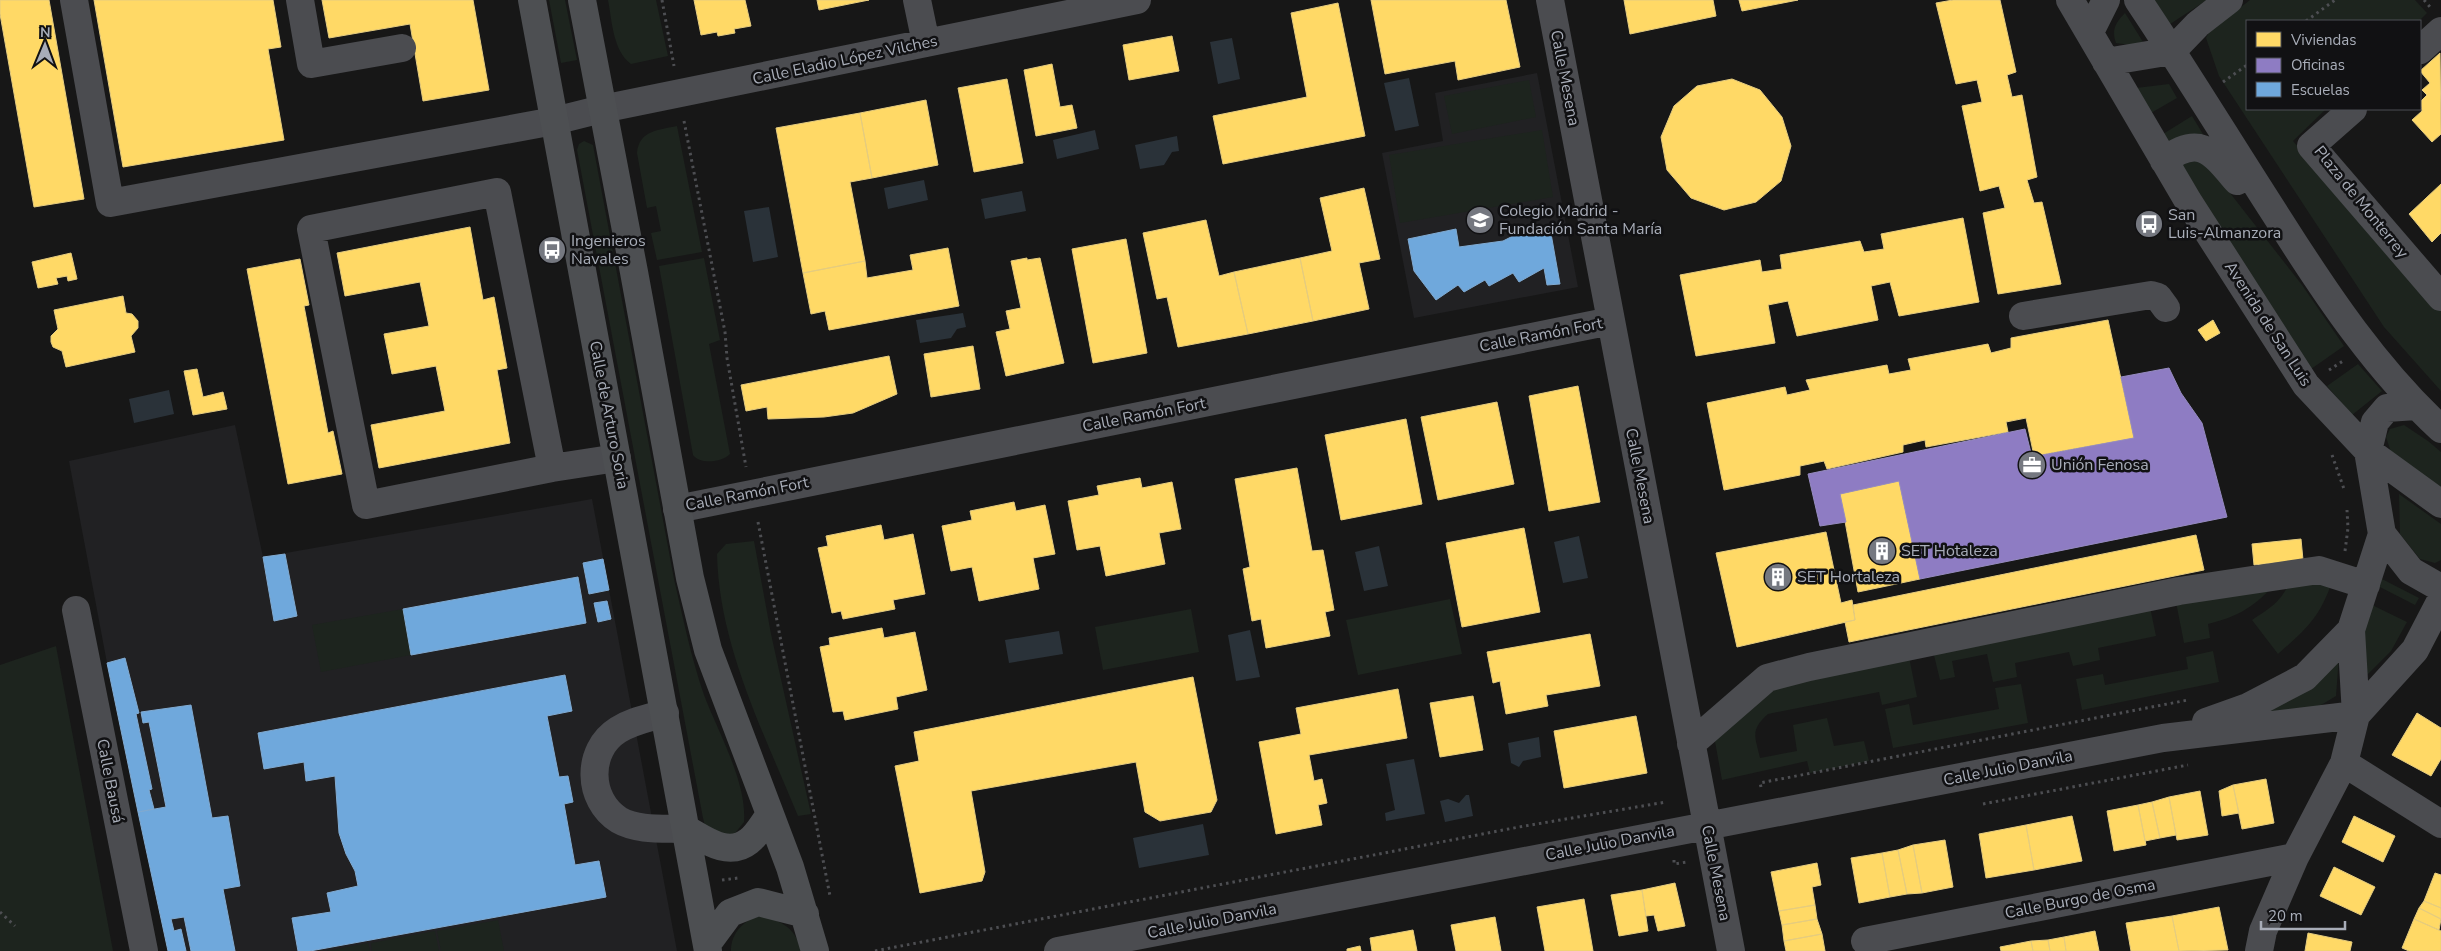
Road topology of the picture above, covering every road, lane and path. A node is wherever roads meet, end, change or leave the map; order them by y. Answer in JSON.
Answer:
{"nodes":[{"id":1,"x":74,"y":0,"type":"edge"},
{"id":2,"x":300,"y":0,"type":"edge"},
{"id":3,"x":532,"y":0,"type":"edge"},
{"id":4,"x":582,"y":0,"type":"edge"},
{"id":5,"x":662,"y":0,"type":"edge"},
{"id":6,"x":917,"y":0,"type":"edge"},
{"id":7,"x":1137,"y":0,"type":"edge"},
{"id":8,"x":1550,"y":0,"type":"edge"},
{"id":9,"x":2070,"y":0,"type":"edge"},
{"id":10,"x":2106,"y":0,"type":"edge"},
{"id":11,"x":2138,"y":0,"type":"edge"},
{"id":12,"x":2229,"y":0,"type":"edge"},
{"id":13,"x":2334,"y":0,"type":"edge"},
{"id":14,"x":2307,"y":20,"type":"edge"},
{"id":15,"x":2441,"y":31,"type":"edge"},
{"id":16,"x":2090,"y":32,"type":"junction"},
{"id":17,"x":926,"y":43,"type":"junction"},
{"id":18,"x":402,"y":48,"type":"dead end"},
{"id":19,"x":2421,"y":49,"type":"edge"},
{"id":20,"x":2172,"y":51,"type":"junction"},
{"id":21,"x":2106,"y":62,"type":"junction"},
{"id":22,"x":679,"y":93,"type":"junction"},
{"id":23,"x":602,"y":109,"type":"junction"},
{"id":24,"x":2352,"y":110,"type":"edge"},
{"id":25,"x":554,"y":121,"type":"junction"},
{"id":26,"x":2164,"y":161,"type":"junction"},
{"id":27,"x":2304,"y":258,"type":"junction"},
{"id":28,"x":2435,"y":278,"type":"edge"},
{"id":29,"x":2166,"y":308,"type":"dead end"},
{"id":30,"x":2023,"y":316,"type":"dead end"},
{"id":31,"x":1611,"y":321,"type":"junction"},
{"id":32,"x":2365,"y":346,"type":"junction"},
{"id":33,"x":2306,"y":385,"type":"junction"},
{"id":34,"x":2416,"y":406,"type":"junction"},
{"id":35,"x":2441,"y":429,"type":"edge"},
{"id":36,"x":2328,"y":448,"type":"dead end"},
{"id":37,"x":2368,"y":451,"type":"junction"},
{"id":38,"x":617,"y":458,"type":"junction"},
{"id":39,"x":552,"y":468,"type":"junction"},
{"id":40,"x":2345,"y":492,"type":"dead end"},
{"id":41,"x":752,"y":493,"type":"junction"},
{"id":42,"x":2441,"y":504,"type":"edge"},
{"id":43,"x":677,"y":509,"type":"junction"},
{"id":44,"x":2347,"y":509,"type":"dead end"},
{"id":45,"x":2382,"y":534,"type":"junction"},
{"id":46,"x":2354,"y":581,"type":"junction"},
{"id":47,"x":2441,"y":588,"type":"edge"},
{"id":48,"x":2441,"y":600,"type":"edge"},
{"id":49,"x":76,"y":610,"type":"dead end"},
{"id":50,"x":2350,"y":630,"type":"junction"},
{"id":51,"x":2193,"y":700,"type":"dead end"},
{"id":52,"x":665,"y":713,"type":"junction"},
{"id":53,"x":2356,"y":715,"type":"junction"},
{"id":54,"x":2163,"y":738,"type":"junction"},
{"id":55,"x":1691,"y":744,"type":"junction"},
{"id":56,"x":2344,"y":763,"type":"junction"},
{"id":57,"x":2189,"y":765,"type":"dead end"},
{"id":58,"x":1760,"y":783,"type":"dead end"},
{"id":59,"x":1666,"y":802,"type":"dead end"},
{"id":60,"x":1978,"y":804,"type":"dead end"},
{"id":61,"x":769,"y":816,"type":"junction"},
{"id":62,"x":2441,"y":824,"type":"edge"},
{"id":63,"x":1706,"y":825,"type":"junction"},
{"id":64,"x":686,"y":829,"type":"junction"},
{"id":65,"x":1673,"y":852,"type":"dead end"},
{"id":66,"x":2295,"y":857,"type":"junction"},
{"id":67,"x":1713,"y":858,"type":"junction"},
{"id":68,"x":823,"y":860,"type":"dead end"},
{"id":69,"x":744,"y":877,"type":"dead end"},
{"id":70,"x":696,"y":885,"type":"junction"},
{"id":71,"x":0,"y":912,"type":"edge"},
{"id":72,"x":805,"y":914,"type":"junction"},
{"id":73,"x":15,"y":926,"type":"dead end"},
{"id":74,"x":1866,"y":941,"type":"dead end"},
{"id":75,"x":707,"y":948,"type":"edge"},
{"id":76,"x":144,"y":951,"type":"edge"},
{"id":77,"x":815,"y":951,"type":"edge"},
{"id":78,"x":876,"y":951,"type":"edge"},
{"id":79,"x":1058,"y":951,"type":"edge"},
{"id":80,"x":1731,"y":951,"type":"edge"},
{"id":81,"x":2259,"y":951,"type":"edge"}],
"edges":[{"from":1,"to":25,"type":"street","name":"Calle Eladio López Vilches"},
{"from":2,"to":18,"type":"street"},
{"from":3,"to":25,"type":"main road","name":"Calle de Arturo Soria"},
{"from":4,"to":23,"type":"main road"},
{"from":5,"to":22,"type":"path"},
{"from":6,"to":17,"type":"street"},
{"from":7,"to":17,"type":"street","name":"Calle Eladio López Vilches"},
{"from":8,"to":31,"type":"street","name":"Calle Mesena"},
{"from":9,"to":16,"type":"street","name":"Avenida de San Luis"},
{"from":10,"to":16,"type":"street"},
{"from":11,"to":20,"type":"street"},
{"from":12,"to":20,"type":"street"},
{"from":13,"to":14,"type":"path"},
{"from":15,"to":19,"type":"street"},
{"from":16,"to":21,"type":"street","name":"Avenida de San Luis"},
{"from":17,"to":22,"type":"street","name":"Calle Eladio López Vilches"},
{"from":20,"to":21,"type":"street"},
{"from":20,"to":27,"type":"street"},
{"from":21,"to":26,"type":"street","name":"Avenida de San Luis"},
{"from":22,"to":23,"type":"street","name":"Calle Eladio López Vilches"},
{"from":22,"to":41,"type":"path"},
{"from":23,"to":25,"type":"street","name":"Calle Eladio López Vilches"},
{"from":23,"to":43,"type":"main road"},
{"from":24,"to":28,"type":"street","name":"Plaza de Monterrey"},
{"from":25,"to":38,"type":"main road","name":"Calle de Arturo Soria"},
{"from":26,"to":27,"type":"street"},
{"from":26,"to":33,"type":"street","name":"Avenida de San Luis"},
{"from":27,"to":32,"type":"street"},
{"from":29,"to":30,"type":"street"},
{"from":31,"to":41,"type":"street","name":"Calle Ramón Fort"},
{"from":31,"to":55,"type":"street","name":"Calle Mesena"},
{"from":32,"to":33,"type":"path"},
{"from":32,"to":34,"type":"street"},
{"from":33,"to":37,"type":"street","name":"Avenida de San Luis"},
{"from":34,"to":35,"type":"street"},
{"from":34,"to":37,"type":"street","name":"Calle Julio Danvila"},
{"from":36,"to":40,"type":"path"},
{"from":37,"to":42,"type":"street","name":"Avenida de San Luis"},
{"from":37,"to":45,"type":"street","name":"Calle Julio Danvila"},
{"from":38,"to":39,"type":"street"},
{"from":38,"to":52,"type":"main road","name":"Calle de Arturo Soria"},
{"from":39,"to":39,"type":"street"},
{"from":41,"to":43,"type":"street","name":"Calle Ramón Fort"},
{"from":41,"to":68,"type":"path"},
{"from":43,"to":61,"type":"main road"},
{"from":44,"to":46,"type":"path"},
{"from":45,"to":46,"type":"street","name":"Calle Julio Danvila"},
{"from":45,"to":47,"type":"street"},
{"from":46,"to":50,"type":"street","name":"Calle Julio Danvila"},
{"from":46,"to":55,"type":"street"},
{"from":48,"to":53,"type":"street"},
{"from":49,"to":76,"type":"street","name":"Calle Bausá"},
{"from":50,"to":53,"type":"street"},
{"from":50,"to":54,"type":"street","name":"Calle Julio Danvila"},
{"from":51,"to":58,"type":"path"},
{"from":52,"to":64,"type":"main road","name":"Calle de Arturo Soria"},
{"from":52,"to":64,"type":"street"},
{"from":53,"to":54,"type":"street","name":"Calle Julio Danvila"},
{"from":53,"to":56,"type":"street"},
{"from":54,"to":63,"type":"street","name":"Calle Julio Danvila"},
{"from":55,"to":63,"type":"street","name":"Calle Mesena"},
{"from":56,"to":62,"type":"street"},
{"from":56,"to":66,"type":"street"},
{"from":57,"to":60,"type":"path"},
{"from":59,"to":78,"type":"path"},
{"from":61,"to":64,"type":"main road"},
{"from":61,"to":72,"type":"main road"},
{"from":63,"to":67,"type":"street","name":"Calle Mesena"},
{"from":63,"to":79,"type":"street","name":"Calle Julio Danvila"},
{"from":64,"to":70,"type":"main road","name":"Calle de Arturo Soria"},
{"from":65,"to":67,"type":"path"},
{"from":66,"to":74,"type":"street","name":"Calle Burgo de Osma"},
{"from":66,"to":81,"type":"street"},
{"from":67,"to":80,"type":"street","name":"Calle Mesena"},
{"from":69,"to":70,"type":"path"},
{"from":70,"to":75,"type":"main road","name":"Calle de Arturo Soria"},
{"from":71,"to":73,"type":"path"},
{"from":72,"to":75,"type":"main road","name":"Calle de Arturo Soria"},
{"from":72,"to":77,"type":"main road"}]}
